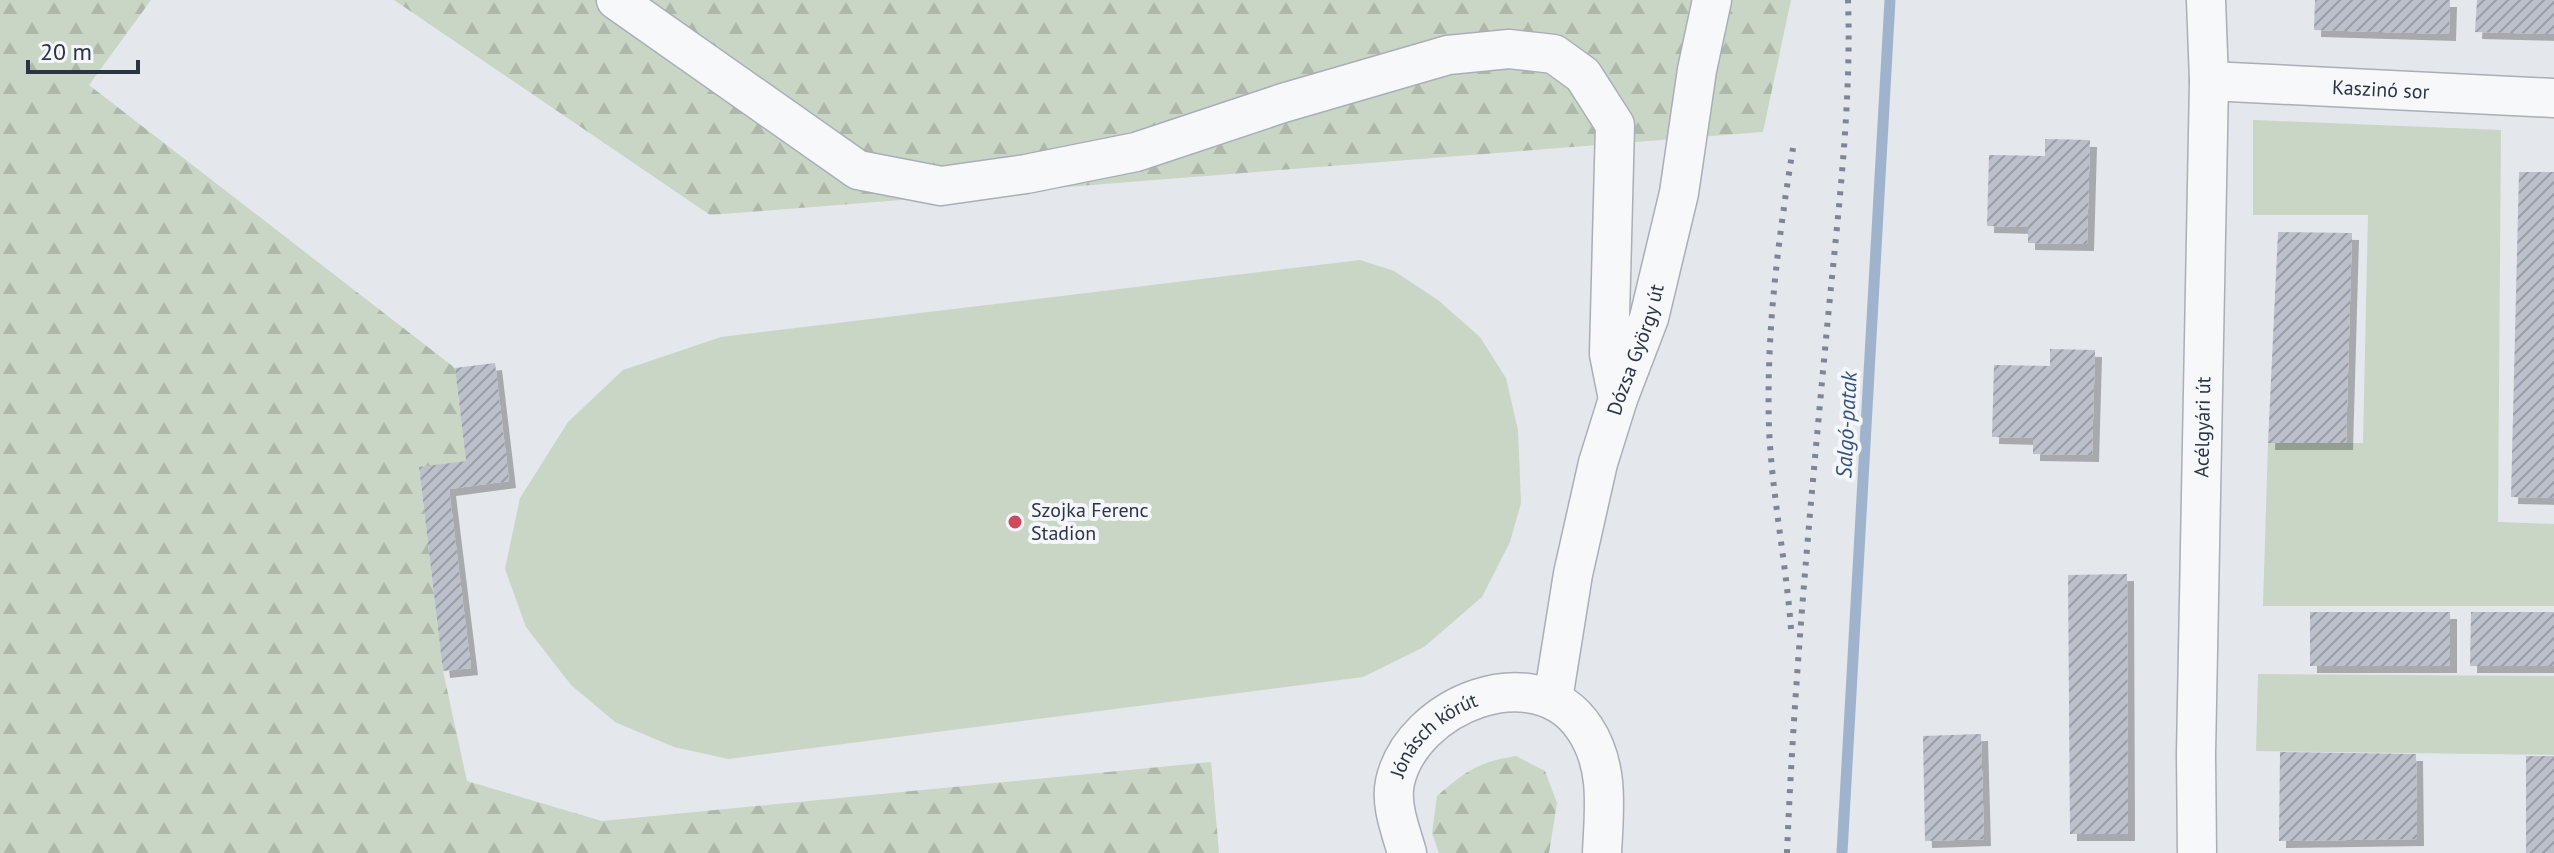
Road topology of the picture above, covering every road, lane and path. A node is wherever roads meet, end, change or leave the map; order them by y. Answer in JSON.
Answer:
{"nodes":[{"id":1,"x":616,"y":0,"type":"edge"},
{"id":2,"x":1712,"y":0,"type":"edge"},
{"id":3,"x":2206,"y":0,"type":"edge"},
{"id":4,"x":2209,"y":81,"type":"junction"},
{"id":5,"x":2554,"y":98,"type":"edge"},
{"id":6,"x":1618,"y":399,"type":"junction"},
{"id":7,"x":1553,"y":699,"type":"junction"},
{"id":8,"x":1407,"y":853,"type":"edge"},
{"id":9,"x":1602,"y":853,"type":"edge"},
{"id":10,"x":2197,"y":853,"type":"edge"}],
"edges":[{"from":1,"to":6,"type":"street"},
{"from":2,"to":6,"type":"street","name":"Dózsa György út"},
{"from":3,"to":4,"type":"street","name":"Acélgyári út"},
{"from":4,"to":5,"type":"street","name":"Kaszinó sor"},
{"from":4,"to":10,"type":"street","name":"Acélgyári út"},
{"from":6,"to":7,"type":"street","name":"Dózsa György út"},
{"from":7,"to":8,"type":"street","name":"Jónásch körút"},
{"from":7,"to":9,"type":"street"}]}
